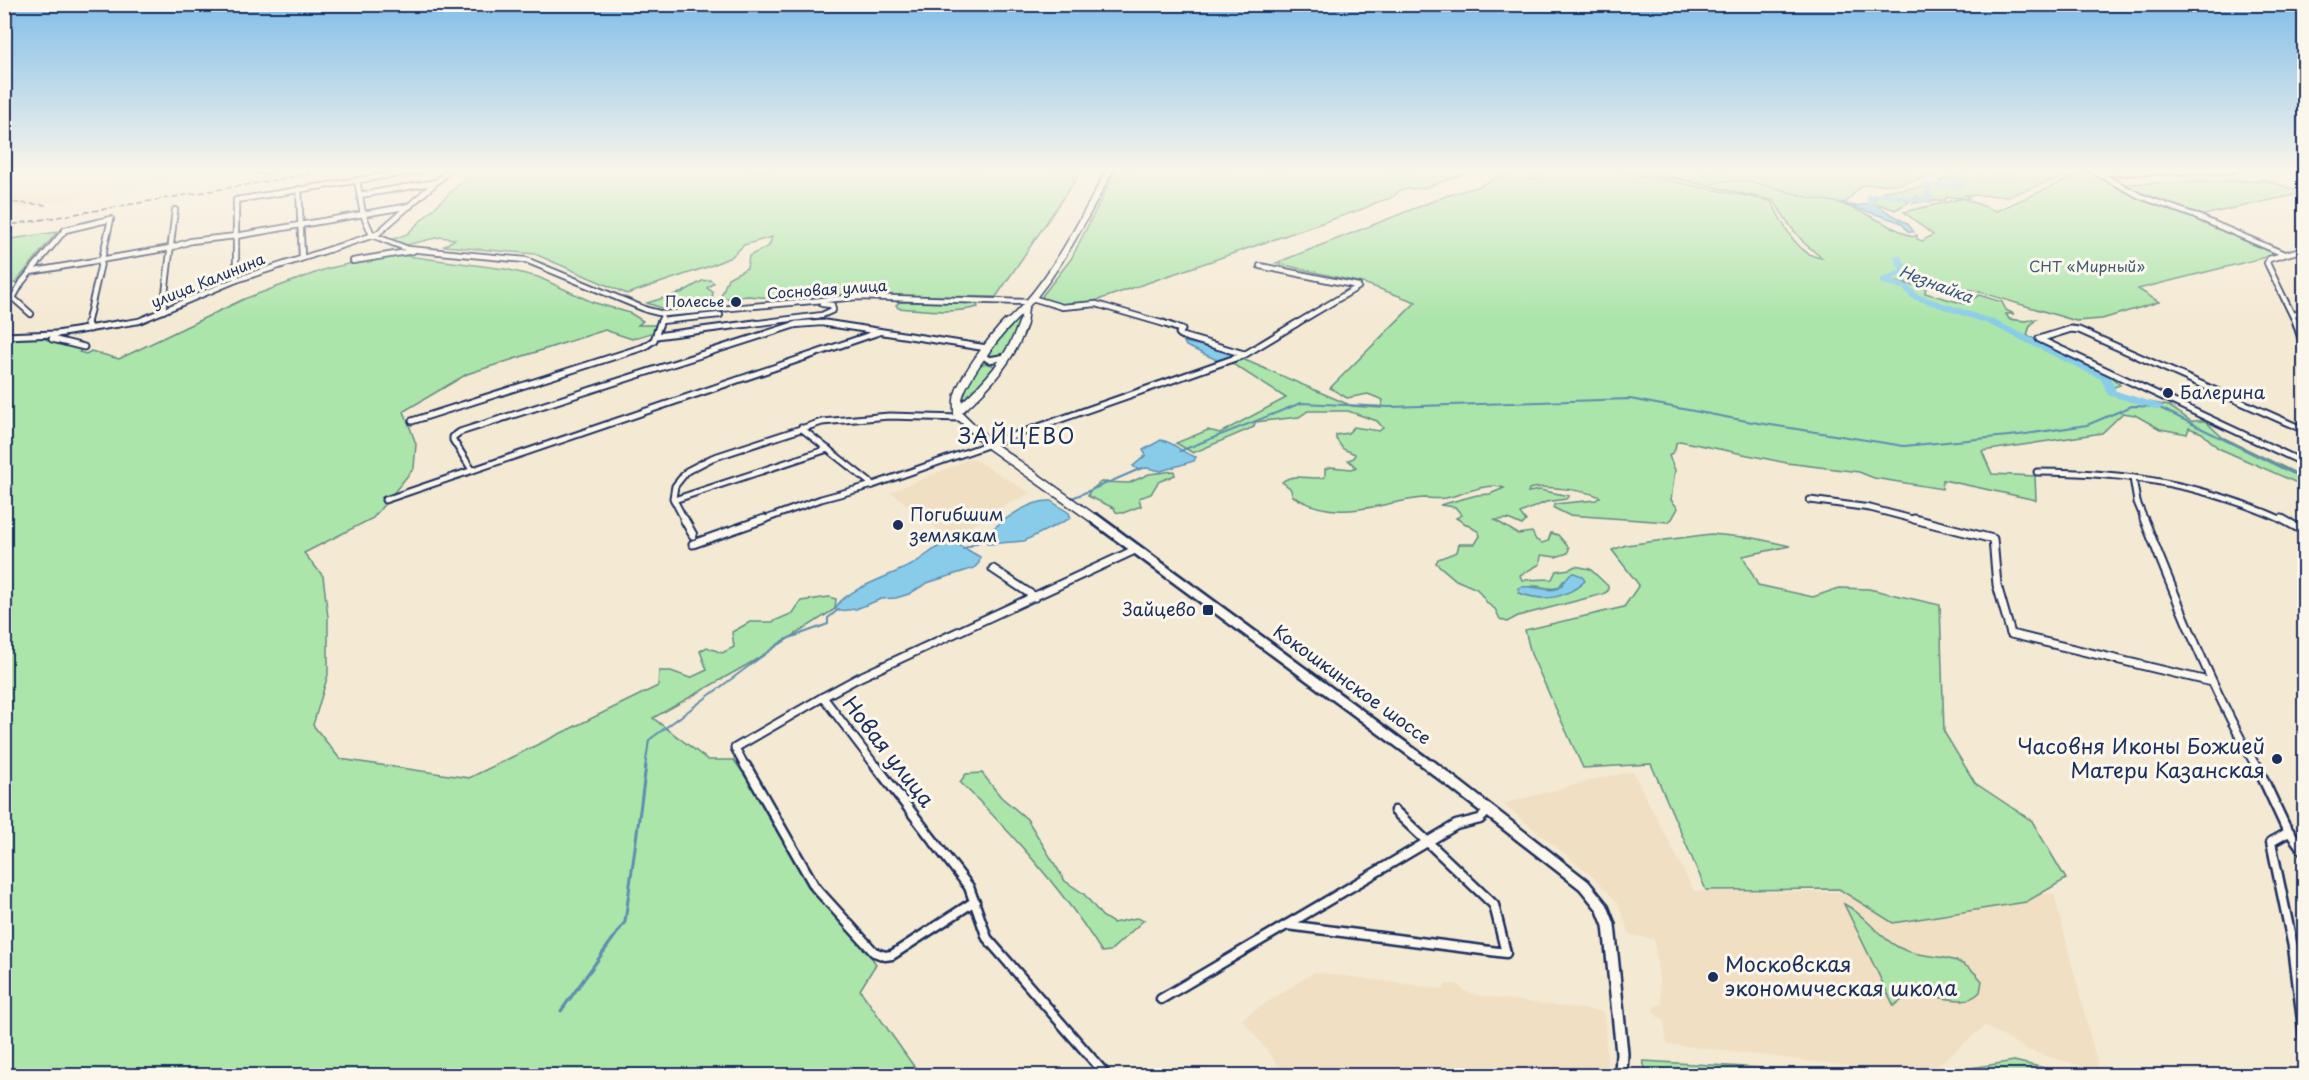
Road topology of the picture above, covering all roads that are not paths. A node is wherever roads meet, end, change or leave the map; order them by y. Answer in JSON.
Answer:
{"nodes":[{"id":1,"x":104,"y":220,"type":"edge"},
{"id":2,"x":111,"y":220,"type":"edge"},
{"id":3,"x":174,"y":220,"type":"edge"},
{"id":4,"x":236,"y":220,"type":"edge"},
{"id":5,"x":300,"y":220,"type":"edge"},
{"id":6,"x":326,"y":220,"type":"edge"},
{"id":7,"x":366,"y":220,"type":"edge"},
{"id":8,"x":394,"y":220,"type":"edge"},
{"id":9,"x":1082,"y":220,"type":"edge"},
{"id":10,"x":2206,"y":220,"type":"edge"},
{"id":11,"x":300,"y":225,"type":"junction"},
{"id":12,"x":372,"y":235,"type":"junction"},
{"id":13,"x":236,"y":236,"type":"junction"},
{"id":14,"x":170,"y":248,"type":"junction"},
{"id":15,"x":2304,"y":249,"type":"edge"},
{"id":16,"x":416,"y":250,"type":"junction"},
{"id":17,"x":2284,"y":254,"type":"junction"},
{"id":18,"x":302,"y":258,"type":"junction"},
{"id":19,"x":102,"y":260,"type":"junction"},
{"id":20,"x":353,"y":261,"type":"dead end"},
{"id":21,"x":1260,"y":266,"type":"dead end"},
{"id":22,"x":30,"y":272,"type":"junction"},
{"id":23,"x":236,"y":280,"type":"junction"},
{"id":24,"x":1029,"y":302,"type":"junction"},
{"id":25,"x":163,"y":311,"type":"junction"},
{"id":26,"x":2304,"y":311,"type":"edge"},
{"id":27,"x":31,"y":314,"type":"dead end"},
{"id":28,"x":663,"y":314,"type":"junction"},
{"id":29,"x":2293,"y":314,"type":"junction"},
{"id":30,"x":661,"y":321,"type":"junction"},
{"id":31,"x":90,"y":329,"type":"junction"},
{"id":32,"x":879,"y":332,"type":"junction"},
{"id":33,"x":57,"y":334,"type":"junction"},
{"id":34,"x":4,"y":336,"type":"edge"},
{"id":35,"x":656,"y":336,"type":"junction"},
{"id":36,"x":84,"y":347,"type":"dead end"},
{"id":37,"x":987,"y":348,"type":"junction"},
{"id":38,"x":2304,"y":348,"type":"edge"},
{"id":39,"x":982,"y":355,"type":"junction"},
{"id":40,"x":1244,"y":355,"type":"junction"},
{"id":41,"x":1006,"y":357,"type":"junction"},
{"id":42,"x":976,"y":365,"type":"junction"},
{"id":43,"x":998,"y":368,"type":"junction"},
{"id":44,"x":959,"y":414,"type":"junction"},
{"id":45,"x":412,"y":422,"type":"dead end"},
{"id":46,"x":801,"y":428,"type":"junction"},
{"id":47,"x":2304,"y":430,"type":"edge"},
{"id":48,"x":990,"y":445,"type":"junction"},
{"id":49,"x":828,"y":449,"type":"junction"},
{"id":50,"x":2304,"y":463,"type":"edge"},
{"id":51,"x":472,"y":470,"type":"junction"},
{"id":52,"x":2037,"y":472,"type":"dead end"},
{"id":53,"x":2133,"y":478,"type":"junction"},
{"id":54,"x":873,"y":485,"type":"junction"},
{"id":55,"x":386,"y":500,"type":"dead end"},
{"id":56,"x":674,"y":500,"type":"junction"},
{"id":57,"x":1810,"y":500,"type":"dead end"},
{"id":58,"x":2304,"y":531,"type":"edge"},
{"id":59,"x":693,"y":535,"type":"dead end"},
{"id":60,"x":693,"y":544,"type":"dead end"},
{"id":61,"x":1137,"y":549,"type":"junction"},
{"id":62,"x":993,"y":569,"type":"dead end"},
{"id":63,"x":1035,"y":597,"type":"junction"},
{"id":64,"x":2212,"y":682,"type":"junction"},
{"id":65,"x":823,"y":697,"type":"junction"},
{"id":66,"x":1395,"y":811,"type":"dead end"},
{"id":67,"x":1488,"y":811,"type":"junction"},
{"id":68,"x":2287,"y":833,"type":"junction"},
{"id":69,"x":1428,"y":842,"type":"junction"},
{"id":70,"x":2304,"y":851,"type":"edge"},
{"id":71,"x":975,"y":901,"type":"junction"},
{"id":72,"x":1287,"y":925,"type":"junction"},
{"id":73,"x":1161,"y":999,"type":"dead end"},
{"id":74,"x":2304,"y":1037,"type":"edge"},
{"id":75,"x":1622,"y":1053,"type":"junction"},
{"id":76,"x":1107,"y":1076,"type":"edge"},
{"id":77,"x":1622,"y":1076,"type":"edge"},
{"id":78,"x":1627,"y":1076,"type":"edge"}],
"edges":[{"from":1,"to":22,"type":"street"},
{"from":2,"to":19,"type":"street"},
{"from":3,"to":14,"type":"street"},
{"from":4,"to":13,"type":"street"},
{"from":5,"to":11,"type":"street"},
{"from":6,"to":11,"type":"street"},
{"from":7,"to":12,"type":"street"},
{"from":8,"to":12,"type":"street","name":"улица Калинина"},
{"from":9,"to":24,"type":"main road"},
{"from":10,"to":17,"type":"street"},
{"from":11,"to":13,"type":"street"},
{"from":11,"to":18,"type":"street"},
{"from":12,"to":16,"type":"street"},
{"from":12,"to":18,"type":"street","name":"улица Калинина"},
{"from":13,"to":14,"type":"street"},
{"from":13,"to":23,"type":"street"},
{"from":14,"to":19,"type":"street"},
{"from":14,"to":25,"type":"street"},
{"from":15,"to":17,"type":"street"},
{"from":16,"to":20,"type":"street"},
{"from":16,"to":28,"type":"street"},
{"from":17,"to":29,"type":"street"},
{"from":18,"to":23,"type":"street","name":"улица Калинина"},
{"from":19,"to":22,"type":"street"},
{"from":19,"to":31,"type":"street"},
{"from":21,"to":40,"type":"street"},
{"from":22,"to":27,"type":"street"},
{"from":23,"to":25,"type":"street","name":"улица Калинина"},
{"from":24,"to":28,"type":"street","name":"Сосновая улица"},
{"from":24,"to":37,"type":"main road"},
{"from":24,"to":40,"type":"street","name":"Сосновая улица"},
{"from":24,"to":41,"type":"main road"},
{"from":25,"to":31,"type":"street","name":"улица Калинина"},
{"from":26,"to":29,"type":"street"},
{"from":28,"to":30,"type":"street"},
{"from":29,"to":38,"type":"street"},
{"from":30,"to":35,"type":"street"},
{"from":30,"to":35,"type":"street"},
{"from":31,"to":33,"type":"street","name":"улица Калинина"},
{"from":32,"to":37,"type":"street"},
{"from":32,"to":51,"type":"street"},
{"from":32,"to":51,"type":"street"},
{"from":33,"to":34,"type":"street","name":"улица Калинина"},
{"from":33,"to":36,"type":"street"},
{"from":35,"to":45,"type":"street"},
{"from":37,"to":39,"type":"main road"},
{"from":39,"to":41,"type":"street"},
{"from":39,"to":42,"type":"main road"},
{"from":40,"to":48,"type":"street"},
{"from":41,"to":43,"type":"main road"},
{"from":42,"to":43,"type":"street"},
{"from":42,"to":44,"type":"main road"},
{"from":43,"to":44,"type":"main road"},
{"from":44,"to":46,"type":"street"},
{"from":44,"to":48,"type":"main road","name":"Кокошкинское шоссе"},
{"from":46,"to":49,"type":"street"},
{"from":46,"to":56,"type":"street"},
{"from":47,"to":50,"type":"street"},
{"from":48,"to":54,"type":"street"},
{"from":48,"to":61,"type":"main road","name":"Кокошкинское шоссе"},
{"from":49,"to":54,"type":"street"},
{"from":49,"to":56,"type":"street"},
{"from":51,"to":55,"type":"street"},
{"from":52,"to":53,"type":"street"},
{"from":53,"to":58,"type":"street"},
{"from":53,"to":64,"type":"street"},
{"from":54,"to":60,"type":"street"},
{"from":56,"to":59,"type":"street"},
{"from":57,"to":64,"type":"street"},
{"from":61,"to":63,"type":"street","name":"Новая улица"},
{"from":61,"to":67,"type":"main road","name":"Кокошкинское шоссе"},
{"from":62,"to":63,"type":"street"},
{"from":63,"to":65,"type":"street","name":"Новая улица"},
{"from":64,"to":68,"type":"street"},
{"from":65,"to":71,"type":"street","name":"Новая улица"},
{"from":65,"to":71,"type":"street"},
{"from":66,"to":69,"type":"street"},
{"from":67,"to":69,"type":"street"},
{"from":67,"to":75,"type":"main road","name":"Кокошкинское шоссе"},
{"from":68,"to":70,"type":"street"},
{"from":68,"to":74,"type":"street"},
{"from":69,"to":72,"type":"street"},
{"from":69,"to":72,"type":"street"},
{"from":71,"to":76,"type":"street","name":"Новая улица"},
{"from":72,"to":73,"type":"street"},
{"from":75,"to":77,"type":"main road"},
{"from":75,"to":78,"type":"main road"}]}
